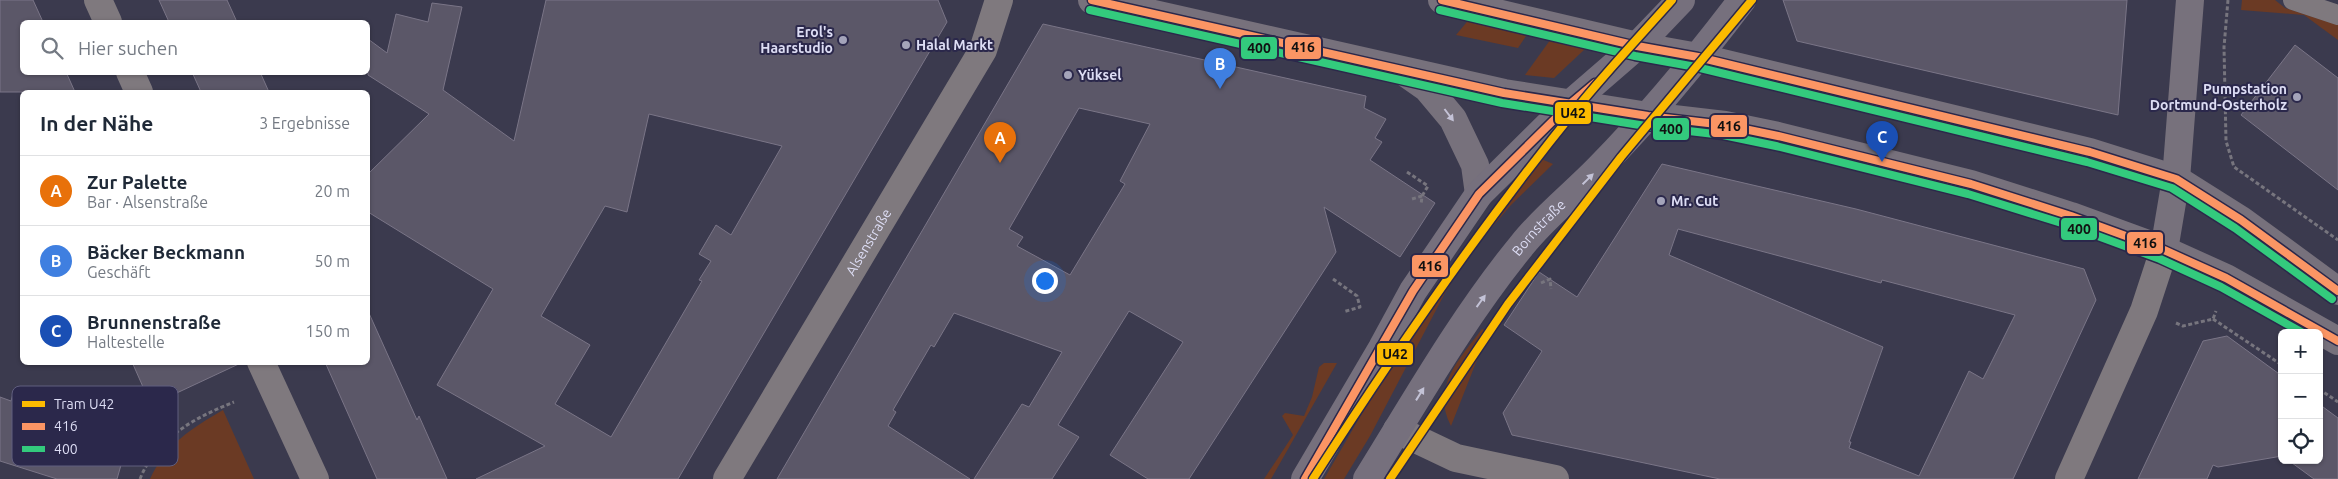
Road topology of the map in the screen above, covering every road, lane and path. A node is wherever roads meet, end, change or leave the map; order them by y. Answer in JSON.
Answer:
{"nodes":[{"id":1,"x":98,"y":0,"type":"edge"},
{"id":2,"x":999,"y":0,"type":"edge"},
{"id":3,"x":1092,"y":0,"type":"edge"},
{"id":4,"x":1442,"y":0,"type":"edge"},
{"id":5,"x":1681,"y":0,"type":"edge"},
{"id":6,"x":1742,"y":0,"type":"edge"},
{"id":7,"x":2190,"y":0,"type":"edge"},
{"id":8,"x":2228,"y":0,"type":"edge"},
{"id":9,"x":2293,"y":0,"type":"edge"},
{"id":10,"x":2338,"y":15,"type":"edge"},
{"id":11,"x":107,"y":20,"type":"edge"},
{"id":12,"x":1637,"y":46,"type":"junction"},
{"id":13,"x":1698,"y":57,"type":"junction"},
{"id":14,"x":1401,"y":70,"type":"junction"},
{"id":15,"x":131,"y":75,"type":"edge"},
{"id":16,"x":138,"y":90,"type":"edge"},
{"id":17,"x":1570,"y":104,"type":"junction"},
{"id":18,"x":1648,"y":116,"type":"junction"},
{"id":19,"x":1406,"y":172,"type":"dead end"},
{"id":20,"x":2176,"y":179,"type":"junction"},
{"id":21,"x":1479,"y":194,"type":"junction"},
{"id":22,"x":1422,"y":196,"type":"junction"},
{"id":23,"x":1412,"y":199,"type":"dead end"},
{"id":24,"x":1421,"y":205,"type":"dead end"},
{"id":25,"x":2338,"y":240,"type":"edge"},
{"id":26,"x":2164,"y":250,"type":"junction"},
{"id":27,"x":1333,"y":280,"type":"dead end"},
{"id":28,"x":1541,"y":283,"type":"dead end"},
{"id":29,"x":1551,"y":289,"type":"dead end"},
{"id":30,"x":2338,"y":290,"type":"edge"},
{"id":31,"x":2218,"y":306,"type":"dead end"},
{"id":32,"x":1343,"y":312,"type":"dead end"},
{"id":33,"x":2213,"y":319,"type":"junction"},
{"id":34,"x":2176,"y":323,"type":"dead end"},
{"id":35,"x":2338,"y":341,"type":"edge"},
{"id":36,"x":2278,"y":361,"type":"edge"},
{"id":37,"x":262,"y":365,"type":"edge"},
{"id":38,"x":2323,"y":392,"type":"edge"},
{"id":39,"x":234,"y":402,"type":"dead end"},
{"id":40,"x":2338,"y":402,"type":"edge"},
{"id":41,"x":1397,"y":430,"type":"junction"},
{"id":42,"x":178,"y":431,"type":"edge"},
{"id":43,"x":148,"y":466,"type":"edge"},
{"id":44,"x":140,"y":479,"type":"edge"},
{"id":45,"x":314,"y":479,"type":"edge"},
{"id":46,"x":727,"y":479,"type":"edge"},
{"id":47,"x":1305,"y":479,"type":"edge"},
{"id":48,"x":1367,"y":479,"type":"edge"},
{"id":49,"x":1555,"y":479,"type":"edge"},
{"id":50,"x":2069,"y":479,"type":"edge"}],
"edges":[{"from":1,"to":11,"type":"street"},
{"from":2,"to":46,"type":"street","name":"Alsenstraße"},
{"from":3,"to":14,"type":"main road"},
{"from":4,"to":12,"type":"main road"},
{"from":5,"to":12,"type":"main road"},
{"from":6,"to":13,"type":"main road","name":"Bornstraße"},
{"from":7,"to":20,"type":"main road"},
{"from":8,"to":25,"type":"path"},
{"from":9,"to":10,"type":"lane"},
{"from":12,"to":13,"type":"main road"},
{"from":12,"to":17,"type":"main road"},
{"from":13,"to":18,"type":"main road","name":"Bornstraße"},
{"from":13,"to":20,"type":"main road"},
{"from":14,"to":17,"type":"main road"},
{"from":14,"to":21,"type":"main road","one_way":true},
{"from":15,"to":16,"type":"street"},
{"from":17,"to":18,"type":"main road"},
{"from":17,"to":21,"type":"main road"},
{"from":18,"to":26,"type":"main road"},
{"from":41,"to":18,"type":"main road","name":"Bornstraße","one_way":true},
{"from":19,"to":22,"type":"path"},
{"from":20,"to":26,"type":"main road"},
{"from":20,"to":30,"type":"main road"},
{"from":21,"to":47,"type":"main road"},
{"from":22,"to":23,"type":"path"},
{"from":22,"to":24,"type":"path"},
{"from":26,"to":35,"type":"main road"},
{"from":26,"to":50,"type":"street"},
{"from":27,"to":32,"type":"path"},
{"from":28,"to":29,"type":"path"},
{"from":31,"to":33,"type":"path"},
{"from":33,"to":34,"type":"path"},
{"from":33,"to":36,"type":"path"},
{"from":37,"to":45,"type":"street"},
{"from":38,"to":40,"type":"path"},
{"from":39,"to":42,"type":"path"},
{"from":41,"to":48,"type":"main road","name":"Bornstraße"},
{"from":41,"to":49,"type":"street"},
{"from":43,"to":44,"type":"path"}]}
